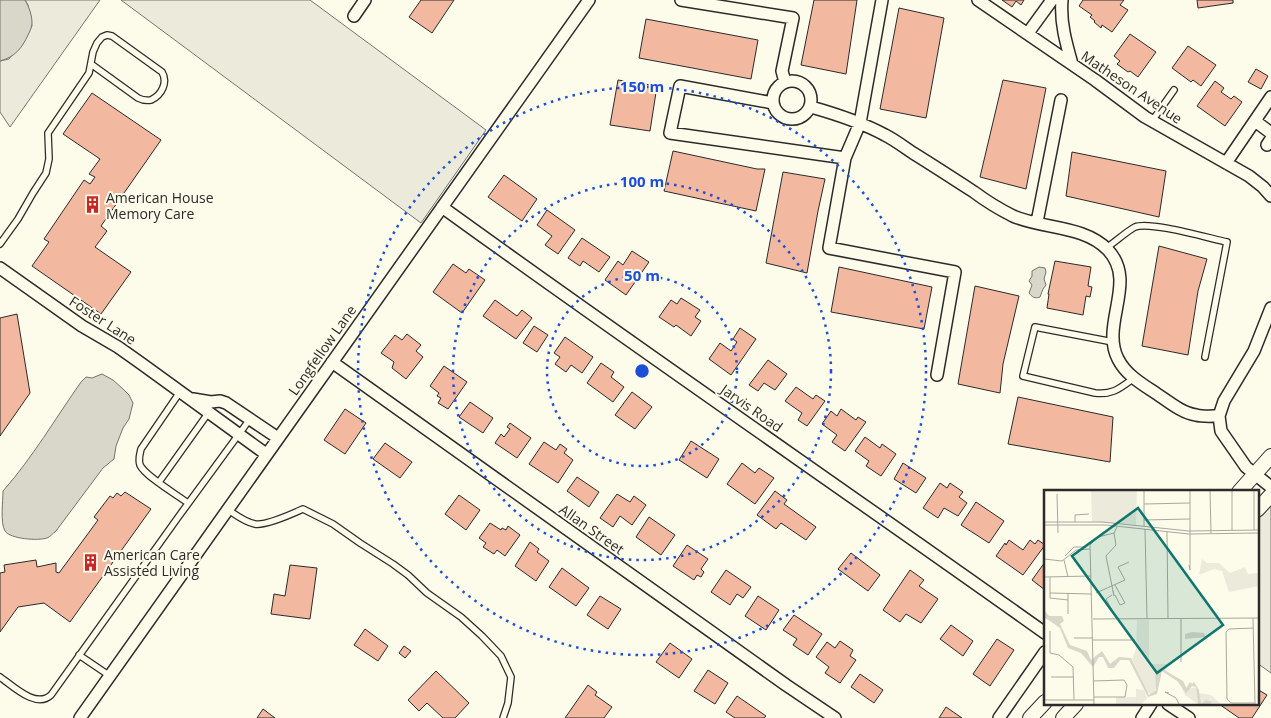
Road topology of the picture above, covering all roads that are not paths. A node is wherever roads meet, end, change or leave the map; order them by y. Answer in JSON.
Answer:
{"nodes":[{"id":1,"x":365,"y":0,"type":"edge"},
{"id":2,"x":589,"y":0,"type":"edge"},
{"id":3,"x":680,"y":0,"type":"edge"},
{"id":4,"x":882,"y":0,"type":"edge"},
{"id":5,"x":978,"y":0,"type":"edge"},
{"id":6,"x":1052,"y":0,"type":"edge"},
{"id":7,"x":1062,"y":0,"type":"edge"},
{"id":8,"x":354,"y":16,"type":"dead end"},
{"id":9,"x":1028,"y":33,"type":"junction"},
{"id":10,"x":90,"y":64,"type":"junction"},
{"id":11,"x":1072,"y":64,"type":"junction"},
{"id":12,"x":785,"y":82,"type":"junction"},
{"id":13,"x":1174,"y":90,"type":"dead end"},
{"id":14,"x":1271,"y":98,"type":"edge"},
{"id":15,"x":1061,"y":100,"type":"dead end"},
{"id":16,"x":773,"y":103,"type":"junction"},
{"id":17,"x":811,"y":107,"type":"junction"},
{"id":18,"x":1152,"y":121,"type":"junction"},
{"id":19,"x":1255,"y":121,"type":"junction"},
{"id":20,"x":860,"y":123,"type":"junction"},
{"id":21,"x":1271,"y":132,"type":"edge"},
{"id":22,"x":845,"y":158,"type":"junction"},
{"id":23,"x":1226,"y":163,"type":"junction"},
{"id":24,"x":1271,"y":196,"type":"edge"},
{"id":25,"x":442,"y":207,"type":"junction"},
{"id":26,"x":1037,"y":222,"type":"junction"},
{"id":27,"x":0,"y":244,"type":"edge"},
{"id":28,"x":1106,"y":248,"type":"junction"},
{"id":29,"x":0,"y":268,"type":"edge"},
{"id":30,"x":1271,"y":308,"type":"edge"},
{"id":31,"x":1113,"y":342,"type":"junction"},
{"id":32,"x":1205,"y":357,"type":"dead end"},
{"id":33,"x":332,"y":362,"type":"junction"},
{"id":34,"x":937,"y":375,"type":"dead end"},
{"id":35,"x":1134,"y":378,"type":"junction"},
{"id":36,"x":184,"y":395,"type":"junction"},
{"id":37,"x":215,"y":401,"type":"junction"},
{"id":38,"x":208,"y":412,"type":"junction"},
{"id":39,"x":1219,"y":416,"type":"junction"},
{"id":40,"x":250,"y":419,"type":"junction"},
{"id":41,"x":238,"y":434,"type":"junction"},
{"id":42,"x":278,"y":438,"type":"junction"},
{"id":43,"x":266,"y":454,"type":"junction"},
{"id":44,"x":1271,"y":456,"type":"edge"},
{"id":45,"x":1255,"y":474,"type":"junction"},
{"id":46,"x":159,"y":482,"type":"junction"},
{"id":47,"x":1271,"y":487,"type":"edge"},
{"id":48,"x":1241,"y":490,"type":"edge"},
{"id":49,"x":1271,"y":495,"type":"edge"},
{"id":50,"x":188,"y":503,"type":"junction"},
{"id":51,"x":227,"y":509,"type":"junction"},
{"id":52,"x":1258,"y":509,"type":"edge"},
{"id":53,"x":1044,"y":632,"type":"edge"},
{"id":54,"x":1044,"y":653,"type":"edge"},
{"id":55,"x":80,"y":655,"type":"junction"},
{"id":56,"x":110,"y":676,"type":"junction"},
{"id":57,"x":0,"y":677,"type":"edge"},
{"id":58,"x":1044,"y":703,"type":"edge"},
{"id":59,"x":1074,"y":706,"type":"edge"},
{"id":60,"x":1150,"y":706,"type":"edge"},
{"id":61,"x":1171,"y":706,"type":"edge"},
{"id":62,"x":80,"y":718,"type":"edge"},
{"id":63,"x":503,"y":718,"type":"edge"},
{"id":64,"x":835,"y":718,"type":"edge"},
{"id":65,"x":999,"y":718,"type":"edge"},
{"id":66,"x":1030,"y":718,"type":"edge"},
{"id":67,"x":1063,"y":718,"type":"edge"},
{"id":68,"x":1142,"y":718,"type":"edge"},
{"id":69,"x":1189,"y":718,"type":"edge"}],
"edges":[{"from":1,"to":8,"type":"street"},
{"from":2,"to":25,"type":"street","name":"Longfellow Lane"},
{"from":3,"to":12,"type":"street"},
{"from":4,"to":20,"type":"street"},
{"from":5,"to":9,"type":"street","name":"Matheson Avenue"},
{"from":6,"to":9,"type":"street"},
{"from":7,"to":11,"type":"street"},
{"from":9,"to":11,"type":"street","name":"Matheson Avenue"},
{"from":10,"to":10,"type":"lane"},
{"from":10,"to":27,"type":"lane"},
{"from":11,"to":18,"type":"street","name":"Matheson Avenue"},
{"from":12,"to":16,"type":"street"},
{"from":12,"to":17,"type":"street"},
{"from":13,"to":18,"type":"lane"},
{"from":14,"to":19,"type":"street"},
{"from":15,"to":26,"type":"street"},
{"from":16,"to":17,"type":"street"},
{"from":16,"to":22,"type":"street"},
{"from":17,"to":20,"type":"street"},
{"from":18,"to":23,"type":"street","name":"Matheson Avenue"},
{"from":19,"to":21,"type":"street"},
{"from":19,"to":23,"type":"street"},
{"from":20,"to":22,"type":"street"},
{"from":20,"to":26,"type":"street"},
{"from":22,"to":34,"type":"street"},
{"from":23,"to":24,"type":"street","name":"Matheson Avenue"},
{"from":25,"to":33,"type":"street","name":"Longfellow Lane"},
{"from":25,"to":53,"type":"street","name":"Jarvis Road"},
{"from":26,"to":28,"type":"street"},
{"from":28,"to":31,"type":"street"},
{"from":28,"to":32,"type":"lane"},
{"from":29,"to":36,"type":"street","name":"Foster Lane"},
{"from":30,"to":39,"type":"street"},
{"from":31,"to":35,"type":"street"},
{"from":31,"to":35,"type":"lane"},
{"from":33,"to":42,"type":"street","name":"Longfellow Lane"},
{"from":33,"to":64,"type":"street","name":"Allan Street"},
{"from":35,"to":39,"type":"street"},
{"from":36,"to":37,"type":"street","name":"Foster Lane"},
{"from":36,"to":38,"type":"street","name":"Foster Lane"},
{"from":36,"to":46,"type":"lane"},
{"from":37,"to":38,"type":"lane"},
{"from":37,"to":40,"type":"street","name":"Foster Lane"},
{"from":38,"to":41,"type":"street","name":"Foster Lane"},
{"from":38,"to":46,"type":"lane"},
{"from":39,"to":45,"type":"street"},
{"from":40,"to":41,"type":"lane"},
{"from":40,"to":42,"type":"street","name":"Foster Lane"},
{"from":41,"to":43,"type":"street","name":"Foster Lane"},
{"from":41,"to":50,"type":"lane"},
{"from":42,"to":43,"type":"street","name":"Longfellow Lane"},
{"from":43,"to":51,"type":"street","name":"Longfellow Lane"},
{"from":44,"to":45,"type":"street"},
{"from":45,"to":47,"type":"street"},
{"from":45,"to":48,"type":"street"},
{"from":46,"to":50,"type":"lane"},
{"from":49,"to":52,"type":"street"},
{"from":50,"to":55,"type":"lane"},
{"from":51,"to":56,"type":"street","name":"Longfellow Lane"},
{"from":51,"to":63,"type":"lane"},
{"from":54,"to":65,"type":"street"},
{"from":55,"to":56,"type":"lane"},
{"from":55,"to":57,"type":"lane"},
{"from":56,"to":62,"type":"street","name":"Longfellow Lane"},
{"from":58,"to":66,"type":"street"},
{"from":59,"to":67,"type":"street"},
{"from":60,"to":68,"type":"street"},
{"from":61,"to":69,"type":"street"}]}
